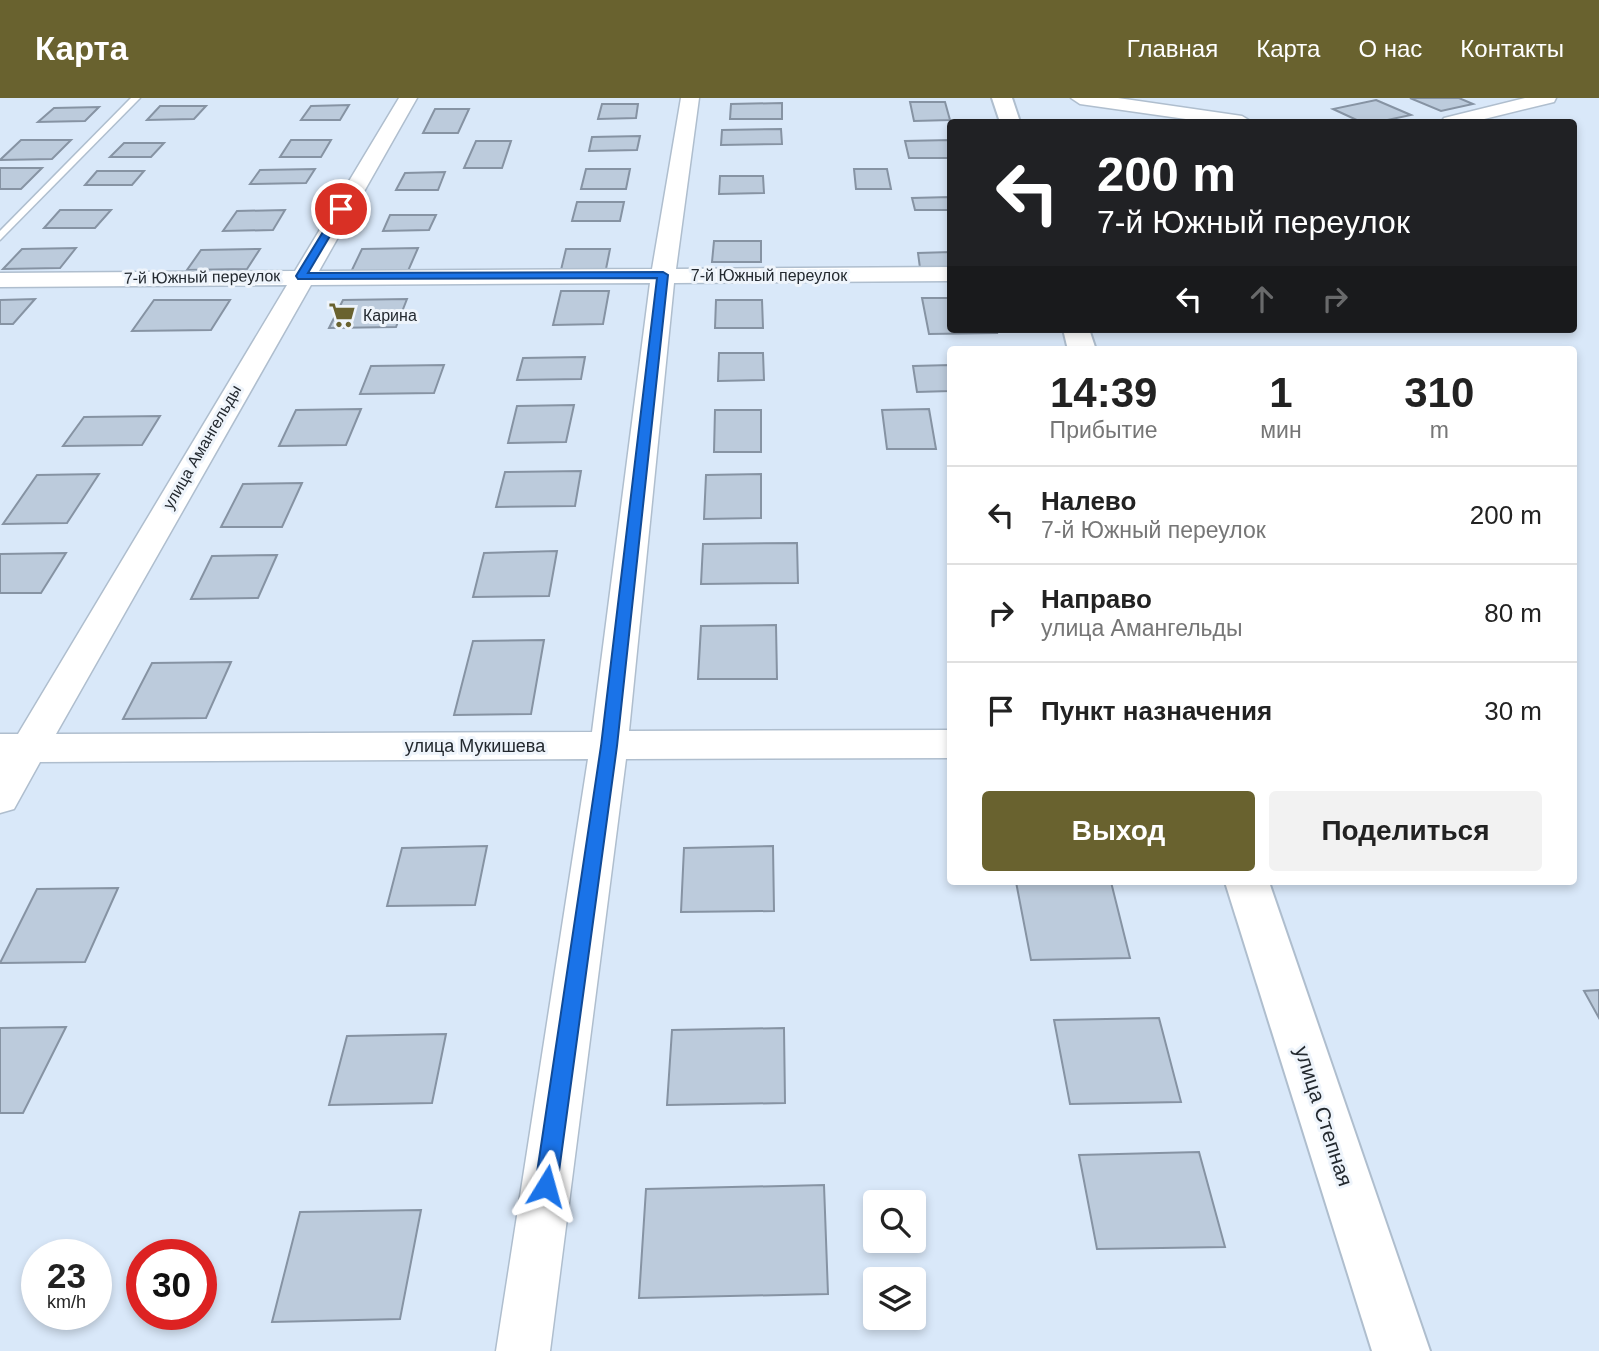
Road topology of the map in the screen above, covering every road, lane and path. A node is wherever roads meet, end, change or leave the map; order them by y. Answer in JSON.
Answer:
{"nodes":[{"id":1,"x":136,"y":98,"type":"edge"},
{"id":2,"x":408,"y":98,"type":"edge"},
{"id":3,"x":690,"y":98,"type":"edge"},
{"id":4,"x":1002,"y":98,"type":"edge"},
{"id":5,"x":1080,"y":98,"type":"edge"},
{"id":6,"x":1548,"y":98,"type":"edge"},
{"id":7,"x":1009,"y":119,"type":"edge"},
{"id":8,"x":1221,"y":119,"type":"edge"},
{"id":9,"x":1463,"y":119,"type":"edge"},
{"id":10,"x":0,"y":237,"type":"edge"},
{"id":11,"x":947,"y":274,"type":"edge"},
{"id":12,"x":663,"y":275,"type":"junction"},
{"id":13,"x":301,"y":276,"type":"junction"},
{"id":14,"x":0,"y":279,"type":"edge"},
{"id":15,"x":947,"y":744,"type":"edge"},
{"id":16,"x":609,"y":746,"type":"junction"},
{"id":17,"x":14,"y":748,"type":"edge"},
{"id":18,"x":0,"y":798,"type":"edge"},
{"id":19,"x":1248,"y":885,"type":"edge"},
{"id":20,"x":523,"y":1351,"type":"edge"},
{"id":21,"x":1401,"y":1351,"type":"edge"}],
"edges":[{"from":1,"to":10,"type":"lane"},
{"from":2,"to":13,"type":"street","name":"улица Амангельды"},
{"from":3,"to":12,"type":"street"},
{"from":4,"to":7,"type":"street"},
{"from":5,"to":8,"type":"street"},
{"from":6,"to":9,"type":"street"},
{"from":11,"to":12,"type":"street","name":"7-й Южный переулок"},
{"from":12,"to":13,"type":"street","name":"7-й Южный переулок"},
{"from":12,"to":16,"type":"street"},
{"from":13,"to":14,"type":"street","name":"7-й Южный переулок"},
{"from":13,"to":17,"type":"street","name":"улица Амангельды"},
{"from":15,"to":16,"type":"street","name":"улица Мукишева"},
{"from":16,"to":17,"type":"street","name":"улица Мукишева"},
{"from":16,"to":20,"type":"street"},
{"from":17,"to":18,"type":"street","name":"улица Амангельды"},
{"from":19,"to":21,"type":"street","name":"улица Степная"}]}
